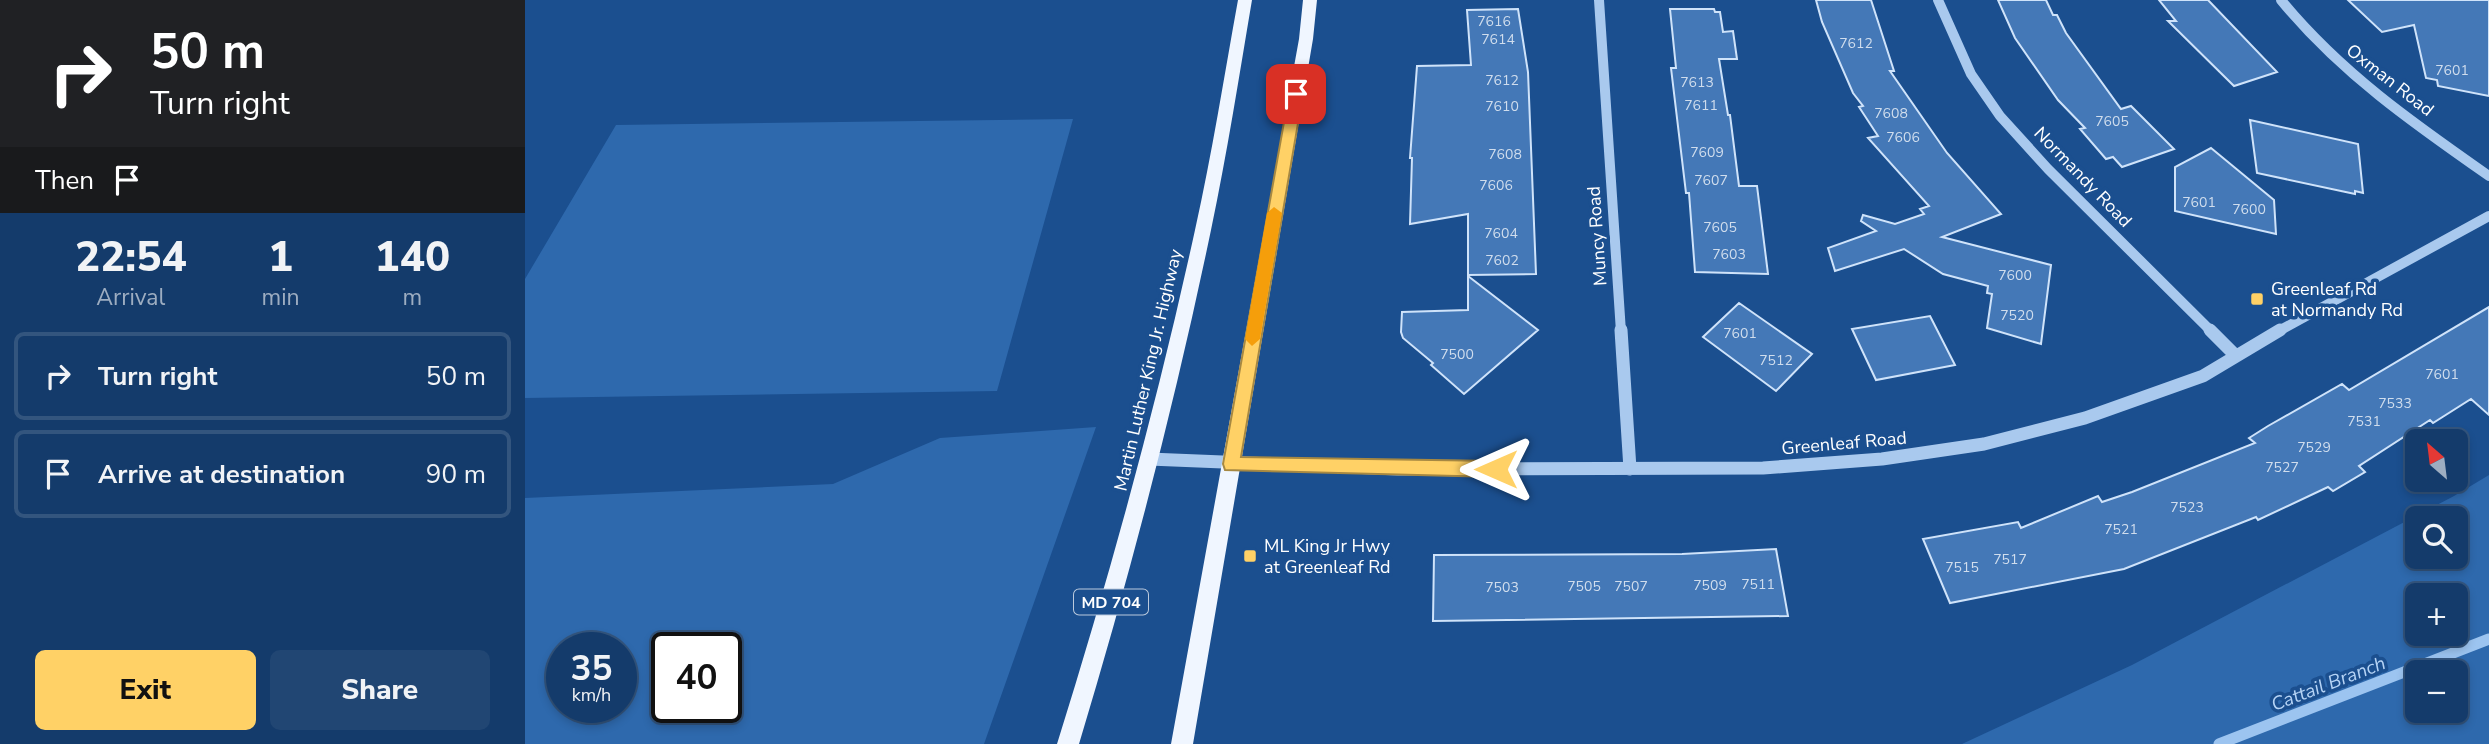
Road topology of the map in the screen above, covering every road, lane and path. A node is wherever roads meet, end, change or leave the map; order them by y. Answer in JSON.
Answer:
{"nodes":[{"id":1,"x":1245,"y":0,"type":"edge"},
{"id":2,"x":1310,"y":0,"type":"edge"},
{"id":3,"x":1599,"y":0,"type":"edge"},
{"id":4,"x":1938,"y":0,"type":"edge"},
{"id":5,"x":2281,"y":0,"type":"edge"},
{"id":6,"x":2489,"y":176,"type":"edge"},
{"id":7,"x":2489,"y":216,"type":"edge"},
{"id":8,"x":2235,"y":355,"type":"junction"},
{"id":9,"x":1149,"y":459,"type":"junction"},
{"id":10,"x":1231,"y":464,"type":"junction"},
{"id":11,"x":1630,"y":469,"type":"junction"},
{"id":12,"x":1068,"y":744,"type":"edge"},
{"id":13,"x":1182,"y":744,"type":"edge"}],
"edges":[{"from":1,"to":9,"type":"main road","name":"Martin Luther King Jr. Highway","number":"MD 704"},
{"from":2,"to":10,"type":"main road"},
{"from":3,"to":11,"type":"street","name":"Muncy Road"},
{"from":4,"to":8,"type":"street","name":"Normandy Road"},
{"from":5,"to":6,"type":"street","name":"Oxman Road"},
{"from":7,"to":8,"type":"street","name":"Greenleaf Road"},
{"from":8,"to":11,"type":"street","name":"Greenleaf Road"},
{"from":9,"to":10,"type":"street","name":"Greenleaf Road"},
{"from":9,"to":12,"type":"main road","name":"Martin Luther King Jr. Highway","number":"MD 704"},
{"from":10,"to":11,"type":"street","name":"Greenleaf Road"},
{"from":10,"to":13,"type":"main road"}]}
